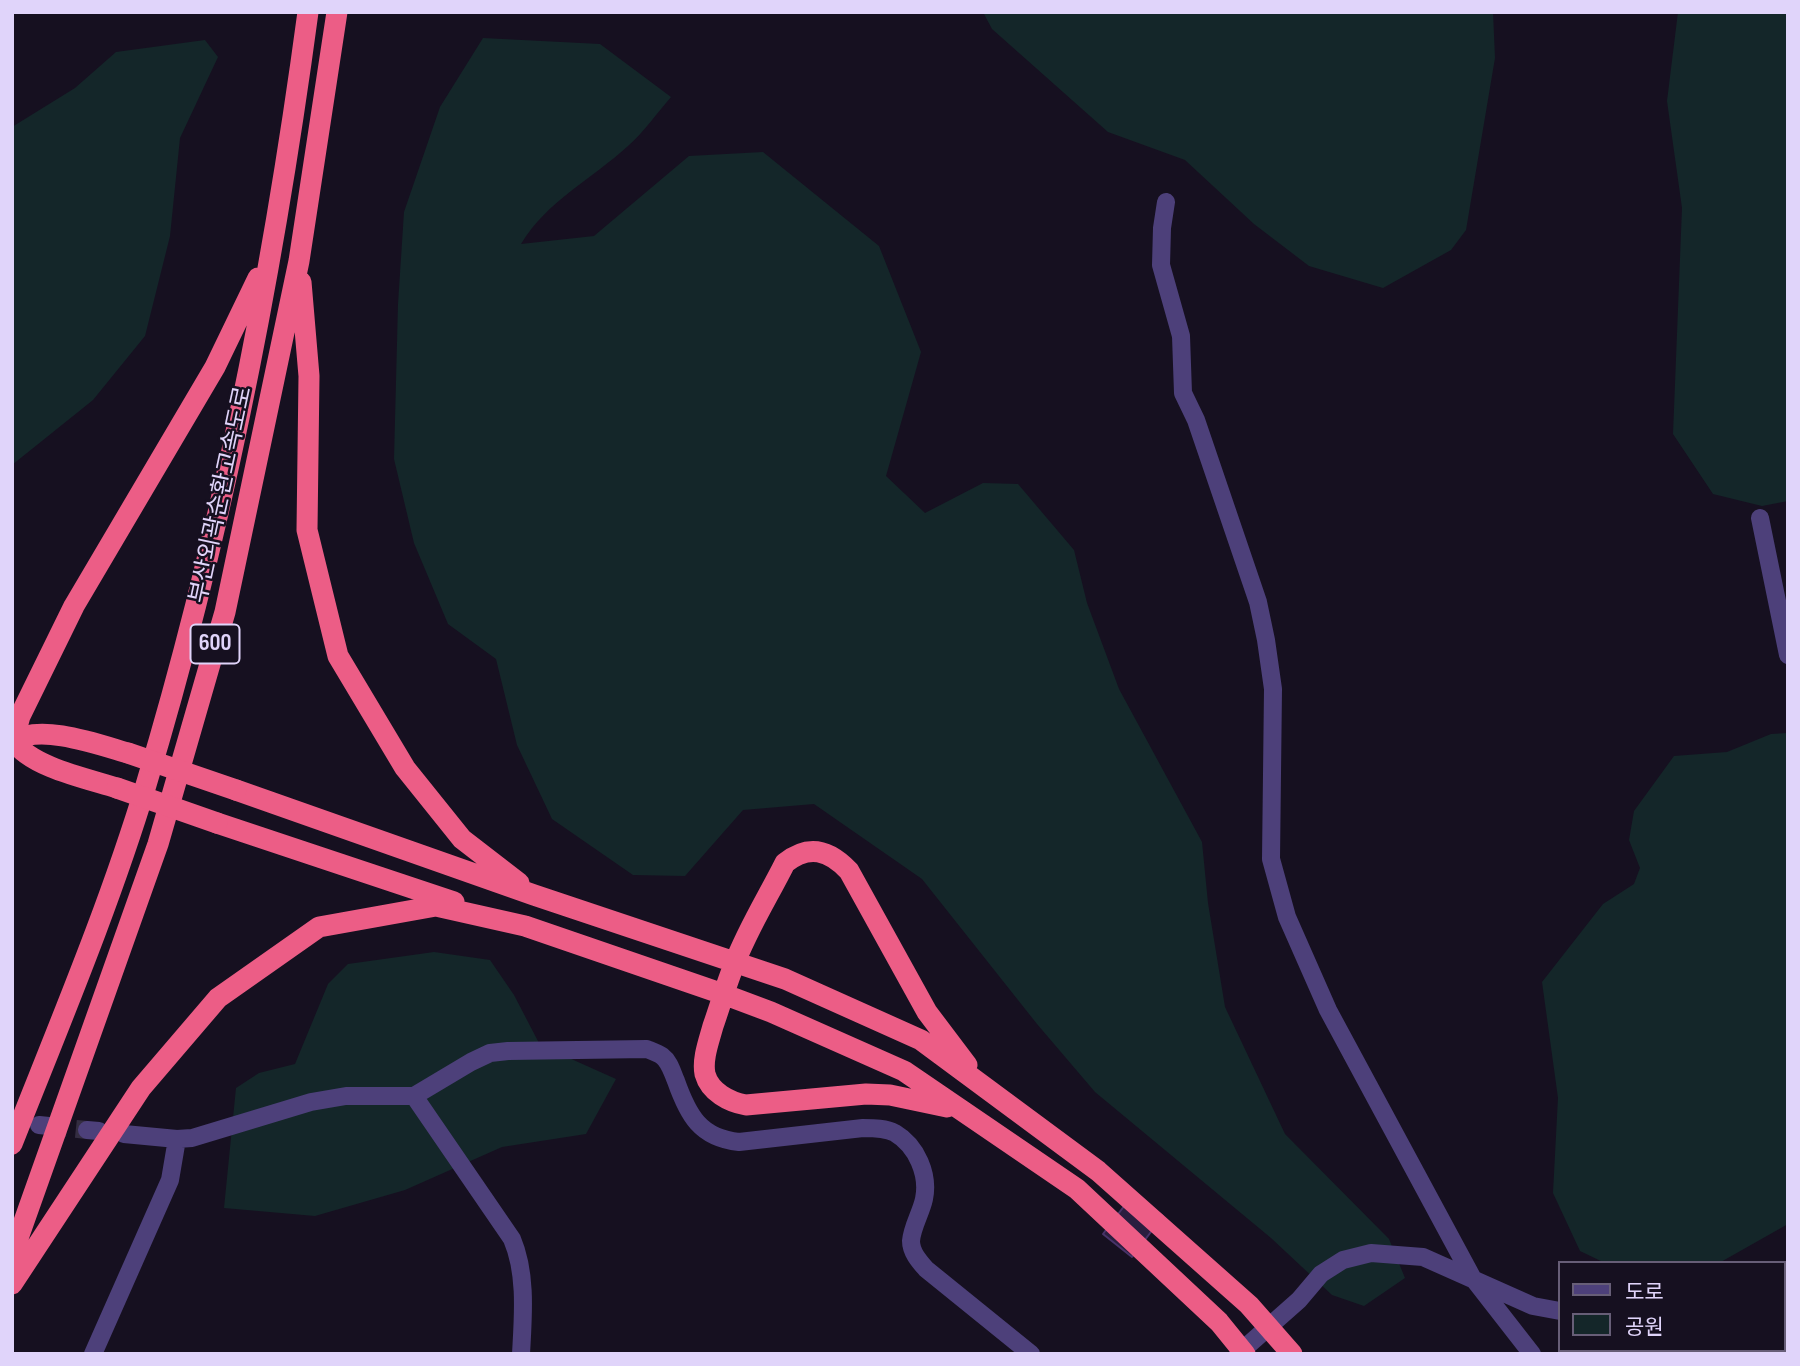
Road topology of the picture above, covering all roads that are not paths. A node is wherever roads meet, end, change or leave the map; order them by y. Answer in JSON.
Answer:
{"nodes":[{"id":1,"x":309,"y":12,"type":"edge"},
{"id":2,"x":337,"y":12,"type":"edge"},
{"id":3,"x":1166,"y":202,"type":"dead end"},
{"id":4,"x":270,"y":253,"type":"junction"},
{"id":5,"x":299,"y":261,"type":"junction"},
{"id":6,"x":1759,"y":518,"type":"dead end"},
{"id":7,"x":1784,"y":614,"type":"edge"},
{"id":8,"x":1788,"y":655,"type":"edge"},
{"id":9,"x":13,"y":743,"type":"edge"},
{"id":10,"x":534,"y":895,"type":"junction"},
{"id":11,"x":525,"y":926,"type":"junction"},
{"id":12,"x":734,"y":962,"type":"junction"},
{"id":13,"x":723,"y":994,"type":"junction"},
{"id":14,"x":984,"y":1086,"type":"junction"},
{"id":15,"x":414,"y":1096,"type":"junction"},
{"id":16,"x":962,"y":1111,"type":"junction"},
{"id":17,"x":124,"y":1134,"type":"dead end"},
{"id":18,"x":177,"y":1139,"type":"junction"},
{"id":19,"x":12,"y":1144,"type":"edge"},
{"id":20,"x":12,"y":1255,"type":"edge"},
{"id":21,"x":1472,"y":1277,"type":"junction"},
{"id":22,"x":12,"y":1284,"type":"edge"},
{"id":23,"x":1559,"y":1311,"type":"edge"},
{"id":24,"x":1267,"y":1326,"type":"junction"},
{"id":25,"x":1242,"y":1353,"type":"edge"},
{"id":26,"x":93,"y":1354,"type":"edge"},
{"id":27,"x":521,"y":1354,"type":"edge"},
{"id":28,"x":1031,"y":1354,"type":"edge"},
{"id":29,"x":1292,"y":1354,"type":"edge"},
{"id":30,"x":1532,"y":1354,"type":"edge"}],
"edges":[{"from":1,"to":4,"type":"highway","name":"부산외곽순환고속도로","number":"600"},
{"from":2,"to":5,"type":"highway","name":"부산외곽순환고속도로","number":"600"},
{"from":3,"to":21,"type":"street"},
{"from":4,"to":9,"type":"highway"},
{"from":4,"to":19,"type":"highway","name":"부산외곽순환고속도로","number":"600"},
{"from":5,"to":10,"type":"highway"},
{"from":5,"to":20,"type":"highway","name":"부산외곽순환고속도로","number":"600"},
{"from":6,"to":7,"type":"street"},
{"from":7,"to":8,"type":"street"},
{"from":9,"to":10,"type":"highway","bridge":true},
{"from":9,"to":11,"type":"highway","bridge":true},
{"from":10,"to":12,"type":"highway"},
{"from":11,"to":13,"type":"highway"},
{"from":11,"to":22,"type":"highway"},
{"from":12,"to":13,"type":"highway"},
{"from":12,"to":14,"type":"highway"},
{"from":12,"to":14,"type":"highway"},
{"from":13,"to":16,"type":"highway"},
{"from":13,"to":16,"type":"highway"},
{"from":14,"to":24,"type":"highway"},
{"from":15,"to":18,"type":"street"},
{"from":15,"to":27,"type":"street"},
{"from":15,"to":28,"type":"street"},
{"from":16,"to":25,"type":"highway"},
{"from":17,"to":18,"type":"street"},
{"from":18,"to":26,"type":"street"},
{"from":21,"to":23,"type":"street"},
{"from":21,"to":24,"type":"street"},
{"from":21,"to":30,"type":"street"},
{"from":24,"to":25,"type":"street"},
{"from":24,"to":29,"type":"highway"}]}
